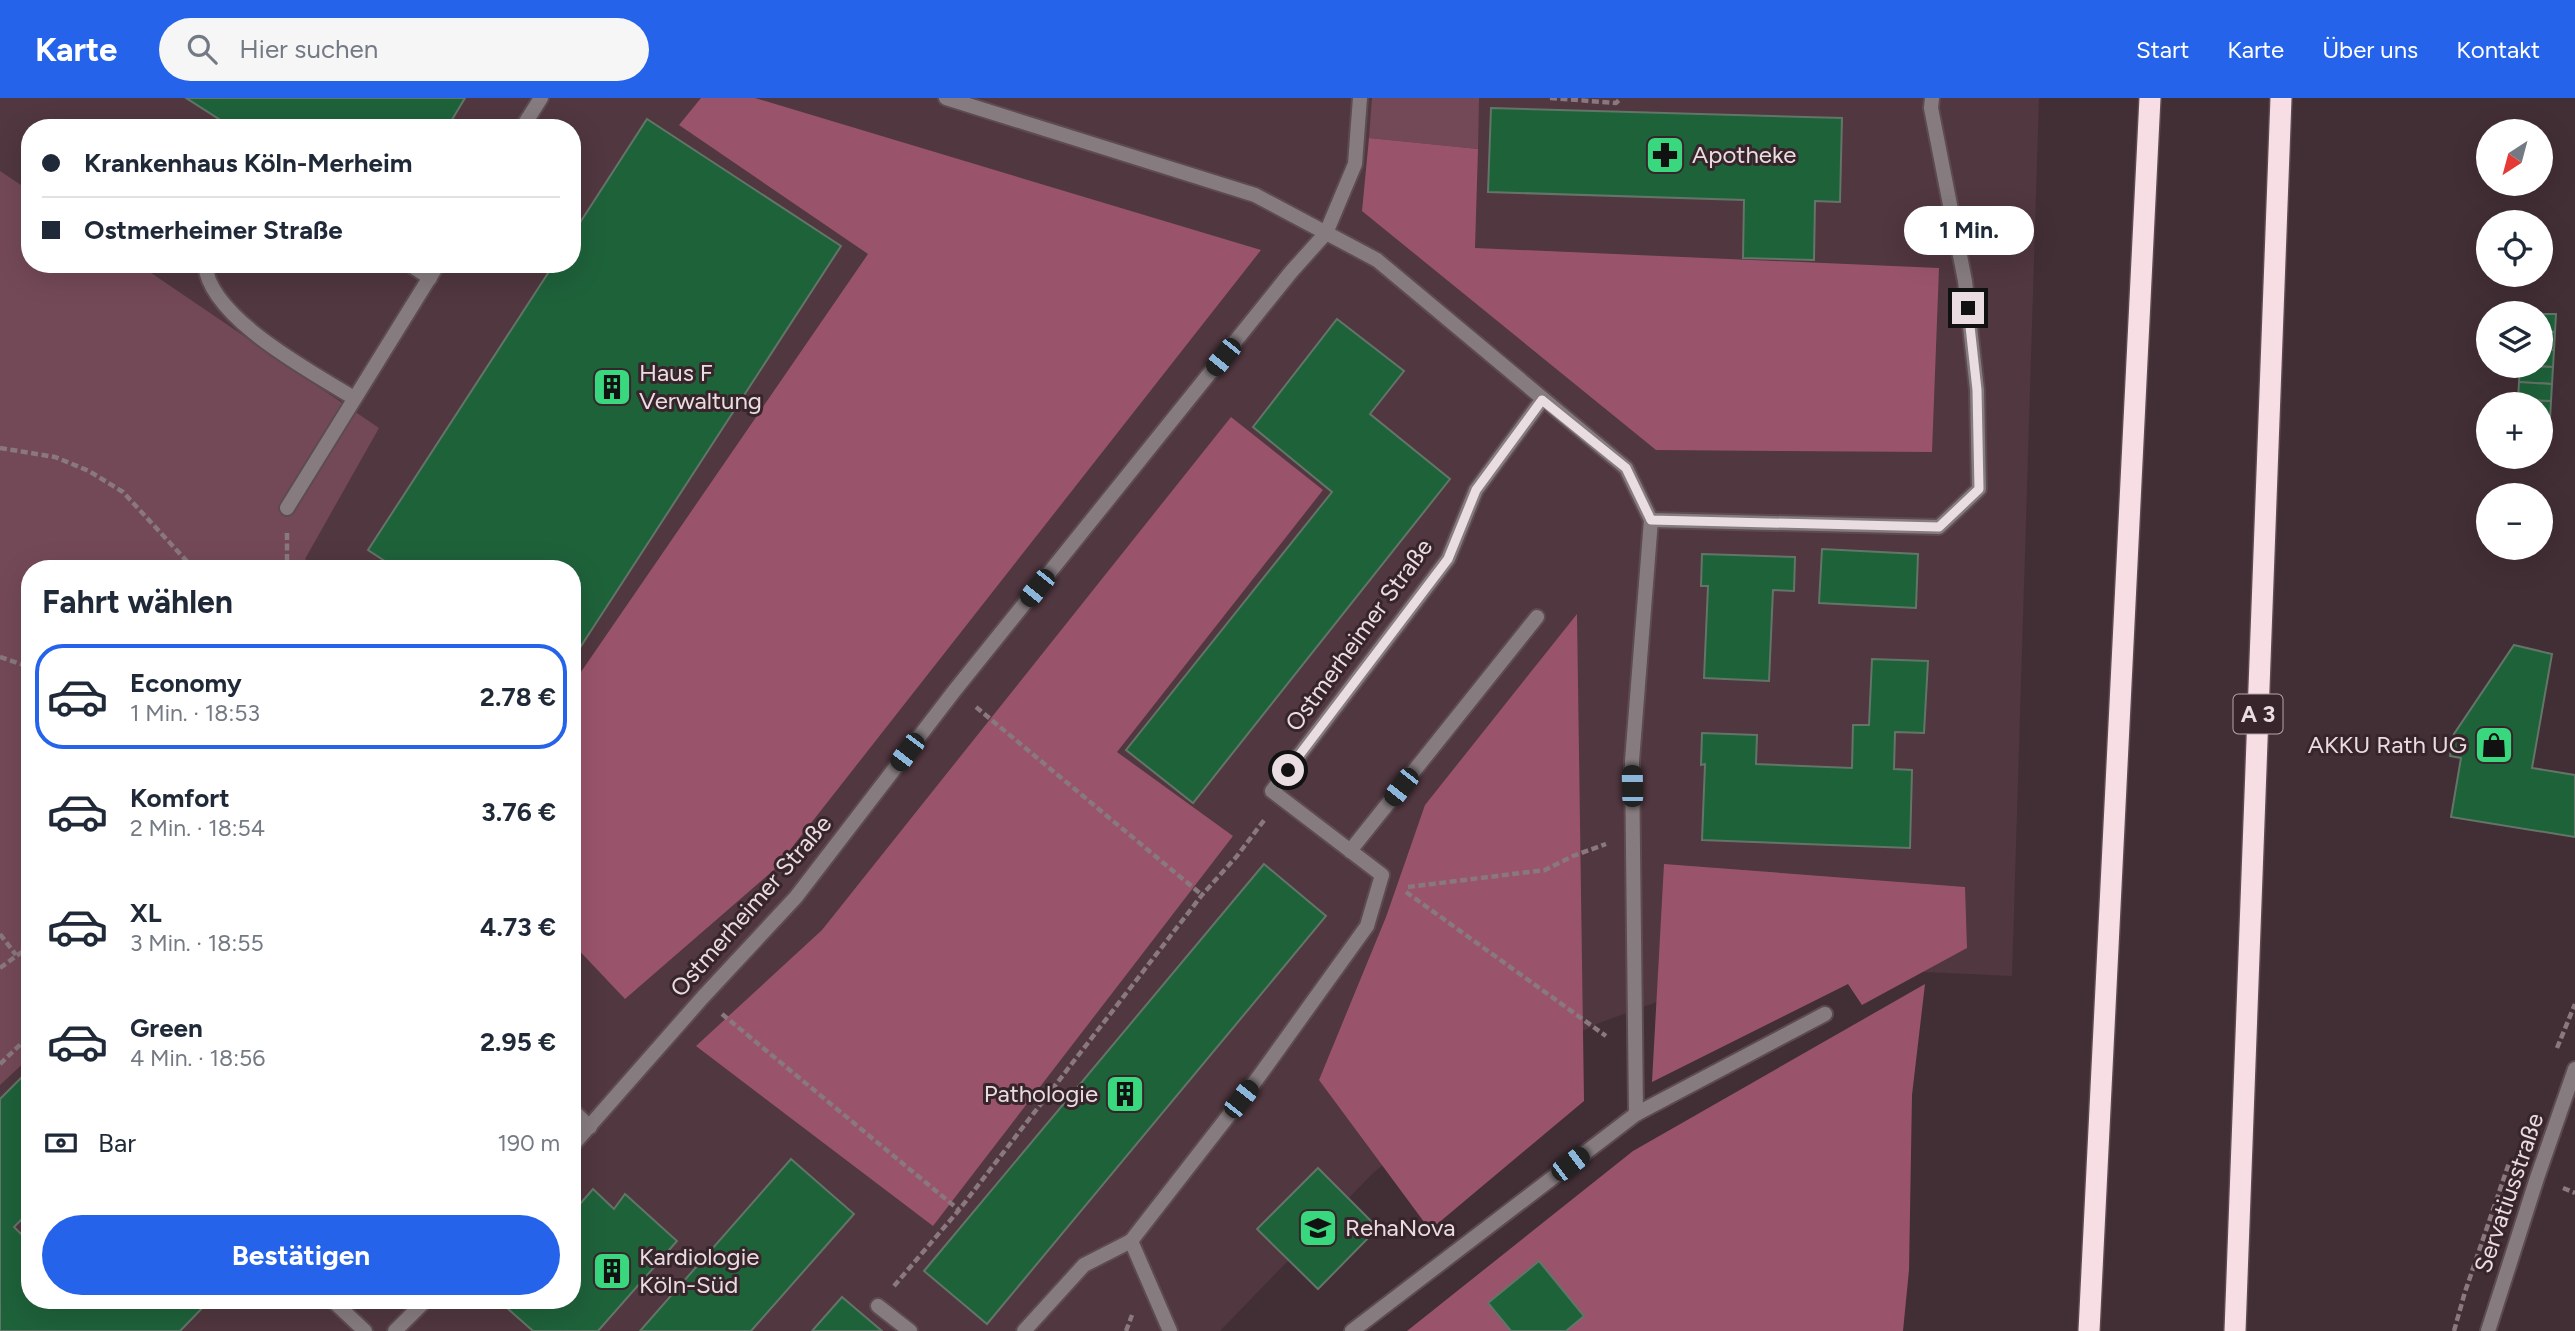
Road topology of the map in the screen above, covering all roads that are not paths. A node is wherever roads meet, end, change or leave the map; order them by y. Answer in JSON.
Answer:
{"nodes":[{"id":1,"x":541,"y":98,"type":"edge"},
{"id":2,"x":946,"y":98,"type":"edge"},
{"id":3,"x":1360,"y":98,"type":"edge"},
{"id":4,"x":1932,"y":98,"type":"edge"},
{"id":5,"x":2150,"y":98,"type":"edge"},
{"id":6,"x":2281,"y":98,"type":"edge"},
{"id":7,"x":528,"y":119,"type":"edge"},
{"id":8,"x":1326,"y":233,"type":"junction"},
{"id":9,"x":207,"y":273,"type":"edge"},
{"id":10,"x":422,"y":273,"type":"edge"},
{"id":11,"x":433,"y":273,"type":"edge"},
{"id":12,"x":430,"y":278,"type":"junction"},
{"id":13,"x":355,"y":398,"type":"junction"},
{"id":14,"x":1542,"y":400,"type":"junction"},
{"id":15,"x":287,"y":508,"type":"dead end"},
{"id":16,"x":1651,"y":520,"type":"junction"},
{"id":17,"x":1537,"y":617,"type":"dead end"},
{"id":18,"x":1350,"y":851,"type":"junction"},
{"id":19,"x":1825,"y":1014,"type":"dead end"},
{"id":20,"x":2575,"y":1069,"type":"edge"},
{"id":21,"x":1636,"y":1114,"type":"junction"},
{"id":22,"x":581,"y":1118,"type":"edge"},
{"id":23,"x":590,"y":1127,"type":"junction"},
{"id":24,"x":581,"y":1136,"type":"edge"},
{"id":25,"x":1131,"y":1241,"type":"junction"},
{"id":26,"x":878,"y":1306,"type":"road end"},
{"id":27,"x":342,"y":1309,"type":"edge"},
{"id":28,"x":417,"y":1309,"type":"edge"},
{"id":29,"x":365,"y":1331,"type":"edge"},
{"id":30,"x":396,"y":1331,"type":"edge"},
{"id":31,"x":910,"y":1331,"type":"edge"},
{"id":32,"x":1024,"y":1331,"type":"edge"},
{"id":33,"x":1170,"y":1331,"type":"edge"},
{"id":34,"x":1352,"y":1331,"type":"edge"},
{"id":35,"x":2089,"y":1331,"type":"edge"},
{"id":36,"x":2235,"y":1331,"type":"edge"},
{"id":37,"x":2488,"y":1331,"type":"edge"}],
"edges":[{"from":1,"to":7,"type":"street"},
{"from":2,"to":8,"type":"street"},
{"from":3,"to":8,"type":"street","name":"Ostmerheimer Straße"},
{"from":4,"to":16,"type":"street"},
{"from":5,"to":35,"type":"highway"},
{"from":6,"to":36,"type":"highway","number":"A 3"},
{"from":8,"to":14,"type":"street"},
{"from":8,"to":23,"type":"street","name":"Ostmerheimer Straße"},
{"from":9,"to":13,"type":"street"},
{"from":10,"to":12,"type":"street"},
{"from":11,"to":12,"type":"street"},
{"from":12,"to":13,"type":"street"},
{"from":13,"to":15,"type":"street"},
{"from":14,"to":16,"type":"street"},
{"from":14,"to":18,"type":"street","name":"Ostmerheimer Straße"},
{"from":16,"to":21,"type":"street"},
{"from":17,"to":18,"type":"street"},
{"from":18,"to":25,"type":"street","name":"Ostmerheimer Straße"},
{"from":19,"to":21,"type":"street"},
{"from":20,"to":37,"type":"street","name":"Servatiusstraße"},
{"from":21,"to":34,"type":"street"},
{"from":22,"to":23,"type":"street"},
{"from":23,"to":24,"type":"street","name":"Ostmerheimer Straße"},
{"from":25,"to":32,"type":"street","name":"Ostmerheimer Straße"},
{"from":25,"to":33,"type":"street"},
{"from":26,"to":31,"type":"street"},
{"from":27,"to":29,"type":"street"},
{"from":28,"to":30,"type":"street"}]}
